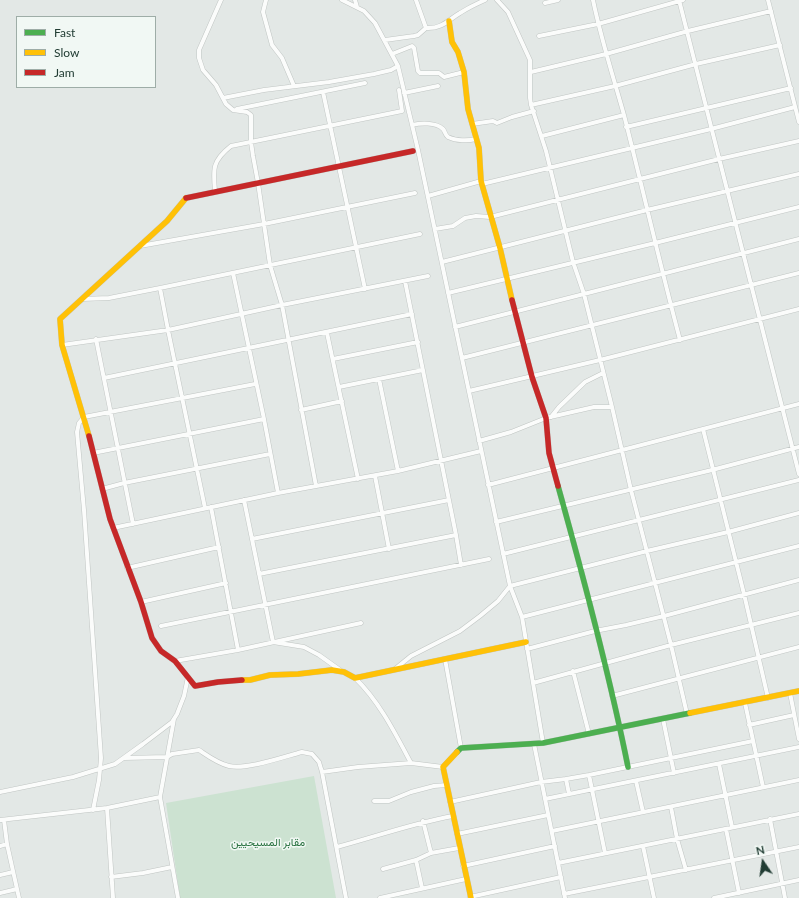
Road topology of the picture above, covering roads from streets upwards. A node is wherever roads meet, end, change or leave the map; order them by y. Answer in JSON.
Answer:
{"nodes":[{"id":1,"x":221,"y":0,"type":"edge"},
{"id":2,"x":266,"y":0,"type":"edge"},
{"id":3,"x":342,"y":0,"type":"edge"},
{"id":4,"x":356,"y":0,"type":"edge"},
{"id":5,"x":416,"y":0,"type":"edge"},
{"id":6,"x":485,"y":0,"type":"edge"},
{"id":7,"x":497,"y":0,"type":"edge"},
{"id":8,"x":558,"y":0,"type":"edge"},
{"id":9,"x":593,"y":0,"type":"edge"},
{"id":10,"x":681,"y":0,"type":"edge"},
{"id":11,"x":768,"y":0,"type":"edge"},
{"id":12,"x":546,"y":3,"type":"dead end"},
{"id":13,"x":357,"y":7,"type":"junction"},
{"id":14,"x":771,"y":11,"type":"junction"},
{"id":15,"x":449,"y":22,"type":"junction"},
{"id":16,"x":598,"y":24,"type":"junction"},
{"id":17,"x":426,"y":28,"type":"junction"},
{"id":18,"x":688,"y":30,"type":"junction"},
{"id":19,"x":539,"y":36,"type":"dead end"},
{"id":20,"x":385,"y":40,"type":"junction"},
{"id":21,"x":780,"y":45,"type":"junction"},
{"id":22,"x":392,"y":54,"type":"junction"},
{"id":23,"x":606,"y":54,"type":"junction"},
{"id":24,"x":696,"y":64,"type":"junction"},
{"id":25,"x":398,"y":66,"type":"junction"},
{"id":26,"x":464,"y":72,"type":"junction"},
{"id":27,"x":531,"y":72,"type":"junction"},
{"id":28,"x":365,"y":83,"type":"dead end"},
{"id":29,"x":294,"y":86,"type":"junction"},
{"id":30,"x":438,"y":86,"type":"dead end"},
{"id":31,"x":615,"y":86,"type":"junction"},
{"id":32,"x":791,"y":88,"type":"junction"},
{"id":33,"x":399,"y":90,"type":"dead end"},
{"id":34,"x":323,"y":92,"type":"junction"},
{"id":35,"x":404,"y":93,"type":"junction"},
{"id":36,"x":223,"y":98,"type":"junction"},
{"id":37,"x":531,"y":105,"type":"junction"},
{"id":38,"x":706,"y":107,"type":"junction"},
{"id":39,"x":795,"y":107,"type":"junction"},
{"id":40,"x":233,"y":110,"type":"junction"},
{"id":41,"x":534,"y":111,"type":"junction"},
{"id":42,"x":624,"y":116,"type":"junction"},
{"id":43,"x":799,"y":122,"type":"edge"},
{"id":44,"x":330,"y":124,"type":"junction"},
{"id":45,"x":472,"y":124,"type":"junction"},
{"id":46,"x":412,"y":125,"type":"junction"},
{"id":47,"x":626,"y":127,"type":"junction"},
{"id":48,"x":711,"y":129,"type":"junction"},
{"id":49,"x":542,"y":136,"type":"junction"},
{"id":50,"x":476,"y":139,"type":"junction"},
{"id":51,"x":799,"y":141,"type":"edge"},
{"id":52,"x":251,"y":142,"type":"junction"},
{"id":53,"x":632,"y":148,"type":"junction"},
{"id":54,"x":413,"y":151,"type":"dead end"},
{"id":55,"x":719,"y":159,"type":"junction"},
{"id":56,"x":338,"y":166,"type":"junction"},
{"id":57,"x":550,"y":168,"type":"junction"},
{"id":58,"x":799,"y":174,"type":"edge"},
{"id":59,"x":639,"y":178,"type":"junction"},
{"id":60,"x":258,"y":183,"type":"junction"},
{"id":61,"x":482,"y":183,"type":"junction"},
{"id":62,"x":727,"y":190,"type":"junction"},
{"id":63,"x":215,"y":191,"type":"junction"},
{"id":64,"x":414,"y":193,"type":"dead end"},
{"id":65,"x":428,"y":196,"type":"junction"},
{"id":66,"x":558,"y":199,"type":"junction"},
{"id":67,"x":348,"y":206,"type":"junction"},
{"id":68,"x":799,"y":207,"type":"edge"},
{"id":69,"x":647,"y":210,"type":"junction"},
{"id":70,"x":490,"y":217,"type":"junction"},
{"id":71,"x":735,"y":223,"type":"junction"},
{"id":72,"x":264,"y":224,"type":"junction"},
{"id":73,"x":435,"y":229,"type":"junction"},
{"id":74,"x":566,"y":230,"type":"junction"},
{"id":75,"x":420,"y":234,"type":"dead end"},
{"id":76,"x":799,"y":239,"type":"edge"},
{"id":77,"x":655,"y":243,"type":"junction"},
{"id":78,"x":138,"y":247,"type":"junction"},
{"id":79,"x":356,"y":248,"type":"junction"},
{"id":80,"x":500,"y":248,"type":"junction"},
{"id":81,"x":744,"y":254,"type":"junction"},
{"id":82,"x":442,"y":262,"type":"junction"},
{"id":83,"x":573,"y":262,"type":"junction"},
{"id":84,"x":270,"y":265,"type":"junction"},
{"id":85,"x":233,"y":273,"type":"junction"},
{"id":86,"x":799,"y":273,"type":"edge"},
{"id":87,"x":662,"y":274,"type":"junction"},
{"id":88,"x":428,"y":276,"type":"dead end"},
{"id":89,"x":507,"y":279,"type":"junction"},
{"id":90,"x":405,"y":281,"type":"junction"},
{"id":91,"x":752,"y":284,"type":"junction"},
{"id":92,"x":160,"y":288,"type":"junction"},
{"id":93,"x":365,"y":289,"type":"junction"},
{"id":94,"x":448,"y":293,"type":"junction"},
{"id":95,"x":584,"y":294,"type":"junction"},
{"id":96,"x":81,"y":299,"type":"junction"},
{"id":97,"x":282,"y":305,"type":"junction"},
{"id":98,"x":671,"y":306,"type":"junction"},
{"id":99,"x":799,"y":309,"type":"edge"},
{"id":100,"x":514,"y":312,"type":"junction"},
{"id":101,"x":242,"y":314,"type":"junction"},
{"id":102,"x":412,"y":314,"type":"junction"},
{"id":103,"x":760,"y":319,"type":"junction"},
{"id":104,"x":591,"y":326,"type":"junction"},
{"id":105,"x":455,"y":327,"type":"junction"},
{"id":106,"x":168,"y":330,"type":"junction"},
{"id":107,"x":327,"y":333,"type":"junction"},
{"id":108,"x":96,"y":340,"type":"junction"},
{"id":109,"x":288,"y":340,"type":"junction"},
{"id":110,"x":680,"y":340,"type":"junction"},
{"id":111,"x":418,"y":342,"type":"junction"},
{"id":112,"x":523,"y":343,"type":"junction"},
{"id":113,"x":62,"y":345,"type":"junction"},
{"id":114,"x":249,"y":349,"type":"junction"},
{"id":115,"x":462,"y":358,"type":"junction"},
{"id":116,"x":333,"y":360,"type":"junction"},
{"id":117,"x":600,"y":360,"type":"junction"},
{"id":118,"x":175,"y":364,"type":"junction"},
{"id":119,"x":423,"y":370,"type":"junction"},
{"id":120,"x":603,"y":373,"type":"junction"},
{"id":121,"x":532,"y":377,"type":"junction"},
{"id":122,"x":104,"y":378,"type":"junction"},
{"id":123,"x":379,"y":379,"type":"junction"},
{"id":124,"x":255,"y":384,"type":"junction"},
{"id":125,"x":339,"y":387,"type":"junction"},
{"id":126,"x":469,"y":391,"type":"junction"},
{"id":127,"x":182,"y":398,"type":"junction"},
{"id":128,"x":342,"y":401,"type":"junction"},
{"id":129,"x":799,"y":404,"type":"edge"},
{"id":130,"x":612,"y":407,"type":"junction"},
{"id":131,"x":783,"y":408,"type":"junction"},
{"id":132,"x":301,"y":410,"type":"junction"},
{"id":133,"x":110,"y":412,"type":"junction"},
{"id":134,"x":84,"y":417,"type":"junction"},
{"id":135,"x":548,"y":417,"type":"junction"},
{"id":136,"x":264,"y":419,"type":"junction"},
{"id":137,"x":702,"y":429,"type":"junction"},
{"id":138,"x":189,"y":433,"type":"junction"},
{"id":139,"x":479,"y":441,"type":"junction"},
{"id":140,"x":799,"y":447,"type":"edge"},
{"id":141,"x":118,"y":449,"type":"junction"},
{"id":142,"x":792,"y":449,"type":"junction"},
{"id":143,"x":621,"y":450,"type":"junction"},
{"id":144,"x":481,"y":451,"type":"junction"},
{"id":145,"x":93,"y":453,"type":"junction"},
{"id":146,"x":270,"y":454,"type":"junction"},
{"id":147,"x":441,"y":460,"type":"junction"},
{"id":148,"x":197,"y":469,"type":"junction"},
{"id":149,"x":554,"y":469,"type":"junction"},
{"id":150,"x":712,"y":470,"type":"junction"},
{"id":151,"x":398,"y":471,"type":"junction"},
{"id":152,"x":799,"y":474,"type":"edge"},
{"id":153,"x":375,"y":476,"type":"junction"},
{"id":154,"x":358,"y":479,"type":"junction"},
{"id":155,"x":799,"y":480,"type":"edge"},
{"id":156,"x":124,"y":483,"type":"junction"},
{"id":157,"x":488,"y":485,"type":"junction"},
{"id":158,"x":316,"y":486,"type":"junction"},
{"id":159,"x":102,"y":489,"type":"junction"},
{"id":160,"x":631,"y":490,"type":"junction"},
{"id":161,"x":278,"y":493,"type":"junction"},
{"id":162,"x":244,"y":500,"type":"junction"},
{"id":163,"x":449,"y":500,"type":"junction"},
{"id":164,"x":720,"y":501,"type":"junction"},
{"id":165,"x":564,"y":506,"type":"junction"},
{"id":166,"x":211,"y":507,"type":"junction"},
{"id":167,"x":205,"y":508,"type":"junction"},
{"id":168,"x":799,"y":513,"type":"edge"},
{"id":169,"x":383,"y":514,"type":"junction"},
{"id":170,"x":639,"y":520,"type":"junction"},
{"id":171,"x":496,"y":522,"type":"junction"},
{"id":172,"x":133,"y":524,"type":"junction"},
{"id":173,"x":113,"y":528,"type":"junction"},
{"id":174,"x":728,"y":532,"type":"junction"},
{"id":175,"x":456,"y":535,"type":"junction"},
{"id":176,"x":572,"y":537,"type":"junction"},
{"id":177,"x":252,"y":540,"type":"junction"},
{"id":178,"x":799,"y":546,"type":"edge"},
{"id":179,"x":219,"y":547,"type":"junction"},
{"id":180,"x":390,"y":549,"type":"junction"},
{"id":181,"x":647,"y":551,"type":"junction"},
{"id":182,"x":503,"y":554,"type":"junction"},
{"id":183,"x":489,"y":559,"type":"dead end"},
{"id":184,"x":736,"y":562,"type":"junction"},
{"id":185,"x":461,"y":565,"type":"junction"},
{"id":186,"x":127,"y":568,"type":"junction"},
{"id":187,"x":581,"y":568,"type":"junction"},
{"id":188,"x":259,"y":574,"type":"junction"},
{"id":189,"x":799,"y":580,"type":"edge"},
{"id":190,"x":655,"y":582,"type":"junction"},
{"id":191,"x":226,"y":583,"type":"junction"},
{"id":192,"x":510,"y":586,"type":"junction"},
{"id":193,"x":744,"y":594,"type":"junction"},
{"id":194,"x":588,"y":599,"type":"junction"},
{"id":195,"x":141,"y":602,"type":"junction"},
{"id":196,"x":265,"y":604,"type":"junction"},
{"id":197,"x":232,"y":612,"type":"junction"},
{"id":198,"x":799,"y":613,"type":"edge"},
{"id":199,"x":664,"y":616,"type":"junction"},
{"id":200,"x":522,"y":617,"type":"junction"},
{"id":201,"x":361,"y":623,"type":"dead end"},
{"id":202,"x":752,"y":625,"type":"junction"},
{"id":203,"x":161,"y":626,"type":"dead end"},
{"id":204,"x":595,"y":630,"type":"junction"},
{"id":205,"x":273,"y":642,"type":"junction"},
{"id":206,"x":526,"y":642,"type":"junction"},
{"id":207,"x":671,"y":645,"type":"junction"},
{"id":208,"x":799,"y":647,"type":"edge"},
{"id":209,"x":527,"y":649,"type":"junction"},
{"id":210,"x":238,"y":650,"type":"junction"},
{"id":211,"x":759,"y":657,"type":"junction"},
{"id":212,"x":444,"y":659,"type":"junction"},
{"id":213,"x":175,"y":661,"type":"junction"},
{"id":214,"x":604,"y":663,"type":"junction"},
{"id":215,"x":394,"y":670,"type":"junction"},
{"id":216,"x":344,"y":672,"type":"junction"},
{"id":217,"x":573,"y":672,"type":"junction"},
{"id":218,"x":188,"y":677,"type":"junction"},
{"id":219,"x":355,"y":678,"type":"junction"},
{"id":220,"x":679,"y":678,"type":"junction"},
{"id":221,"x":532,"y":683,"type":"junction"},
{"id":222,"x":799,"y":691,"type":"edge"},
{"id":223,"x":790,"y":693,"type":"junction"},
{"id":224,"x":612,"y":696,"type":"junction"},
{"id":225,"x":768,"y":698,"type":"junction"},
{"id":226,"x":745,"y":703,"type":"junction"},
{"id":227,"x":687,"y":714,"type":"junction"},
{"id":228,"x":794,"y":715,"type":"junction"},
{"id":229,"x":175,"y":718,"type":"junction"},
{"id":230,"x":663,"y":719,"type":"junction"},
{"id":231,"x":749,"y":725,"type":"junction"},
{"id":232,"x":620,"y":728,"type":"junction"},
{"id":233,"x":798,"y":732,"type":"edge"},
{"id":234,"x":589,"y":734,"type":"junction"},
{"id":235,"x":799,"y":739,"type":"edge"},
{"id":236,"x":753,"y":741,"type":"junction"},
{"id":237,"x":543,"y":743,"type":"junction"},
{"id":238,"x":534,"y":744,"type":"junction"},
{"id":239,"x":799,"y":747,"type":"edge"},
{"id":240,"x":461,"y":748,"type":"junction"},
{"id":241,"x":756,"y":756,"type":"junction"},
{"id":242,"x":167,"y":757,"type":"junction"},
{"id":243,"x":124,"y":758,"type":"junction"},
{"id":244,"x":671,"y":758,"type":"junction"},
{"id":245,"x":411,"y":762,"type":"junction"},
{"id":246,"x":719,"y":764,"type":"junction"},
{"id":247,"x":443,"y":767,"type":"junction"},
{"id":248,"x":628,"y":767,"type":"junction"},
{"id":249,"x":100,"y":769,"type":"junction"},
{"id":250,"x":322,"y":772,"type":"junction"},
{"id":251,"x":674,"y":773,"type":"junction"},
{"id":252,"x":589,"y":775,"type":"junction"},
{"id":253,"x":566,"y":779,"type":"junction"},
{"id":254,"x":799,"y":780,"type":"edge"},
{"id":255,"x":636,"y":781,"type":"junction"},
{"id":256,"x":541,"y":782,"type":"junction"},
{"id":257,"x":447,"y":785,"type":"junction"},
{"id":258,"x":763,"y":787,"type":"junction"},
{"id":259,"x":592,"y":790,"type":"junction"},
{"id":260,"x":0,"y":792,"type":"edge"},
{"id":261,"x":569,"y":794,"type":"junction"},
{"id":262,"x":726,"y":796,"type":"junction"},
{"id":263,"x":160,"y":797,"type":"junction"},
{"id":264,"x":545,"y":799,"type":"junction"},
{"id":265,"x":374,"y":801,"type":"dead end"},
{"id":266,"x":450,"y":802,"type":"junction"},
{"id":267,"x":671,"y":807,"type":"junction"},
{"id":268,"x":107,"y":808,"type":"junction"},
{"id":269,"x":93,"y":810,"type":"junction"},
{"id":270,"x":643,"y":812,"type":"junction"},
{"id":271,"x":799,"y":814,"type":"edge"},
{"id":272,"x":548,"y":815,"type":"junction"},
{"id":273,"x":453,"y":816,"type":"junction"},
{"id":274,"x":770,"y":819,"type":"junction"},
{"id":275,"x":2,"y":820,"type":"edge"},
{"id":276,"x":423,"y":821,"type":"junction"},
{"id":277,"x":598,"y":822,"type":"junction"},
{"id":278,"x":732,"y":827,"type":"junction"},
{"id":279,"x":726,"y":829,"type":"junction"},
{"id":280,"x":552,"y":832,"type":"junction"},
{"id":281,"x":456,"y":834,"type":"junction"},
{"id":282,"x":677,"y":840,"type":"junction"},
{"id":283,"x":8,"y":844,"type":"junction"},
{"id":284,"x":0,"y":846,"type":"edge"},
{"id":285,"x":555,"y":846,"type":"junction"},
{"id":286,"x":643,"y":846,"type":"junction"},
{"id":287,"x":337,"y":847,"type":"junction"},
{"id":288,"x":799,"y":847,"type":"edge"},
{"id":289,"x":459,"y":848,"type":"junction"},
{"id":290,"x":776,"y":851,"type":"junction"},
{"id":291,"x":431,"y":853,"type":"junction"},
{"id":292,"x":605,"y":854,"type":"junction"},
{"id":293,"x":416,"y":860,"type":"junction"},
{"id":294,"x":732,"y":861,"type":"junction"},
{"id":295,"x":558,"y":863,"type":"junction"},
{"id":296,"x":463,"y":866,"type":"junction"},
{"id":297,"x":172,"y":867,"type":"junction"},
{"id":298,"x":383,"y":869,"type":"dead end"},
{"id":299,"x":686,"y":870,"type":"junction"},
{"id":300,"x":13,"y":872,"type":"junction"},
{"id":301,"x":0,"y":876,"type":"edge"},
{"id":302,"x":111,"y":877,"type":"junction"},
{"id":303,"x":561,"y":877,"type":"junction"},
{"id":304,"x":649,"y":878,"type":"junction"},
{"id":305,"x":466,"y":879,"type":"junction"},
{"id":306,"x":799,"y":880,"type":"edge"},
{"id":307,"x":782,"y":883,"type":"junction"},
{"id":308,"x":422,"y":888,"type":"junction"},
{"id":309,"x":17,"y":889,"type":"junction"},
{"id":310,"x":0,"y":893,"type":"edge"},
{"id":311,"x":739,"y":893,"type":"junction"},
{"id":312,"x":565,"y":896,"type":"edge"},
{"id":313,"x":19,"y":898,"type":"edge"},
{"id":314,"x":113,"y":898,"type":"edge"},
{"id":315,"x":178,"y":898,"type":"edge"},
{"id":316,"x":346,"y":898,"type":"edge"},
{"id":317,"x":380,"y":898,"type":"edge"},
{"id":318,"x":471,"y":898,"type":"edge"},
{"id":319,"x":654,"y":898,"type":"edge"},
{"id":320,"x":714,"y":898,"type":"edge"},
{"id":321,"x":785,"y":898,"type":"edge"}],
"edges":[{"from":1,"to":36,"type":"street"},
{"from":2,"to":29,"type":"street"},
{"from":3,"to":13,"type":"street"},
{"from":4,"to":13,"type":"street"},
{"from":5,"to":17,"type":"street"},
{"from":6,"to":15,"type":"street"},
{"from":7,"to":27,"type":"street"},
{"from":8,"to":12,"type":"street"},
{"from":9,"to":16,"type":"street"},
{"from":10,"to":16,"type":"street"},
{"from":10,"to":18,"type":"street"},
{"from":11,"to":14,"type":"street"},
{"from":13,"to":20,"type":"street"},
{"from":14,"to":18,"type":"street"},
{"from":14,"to":21,"type":"street"},
{"from":15,"to":17,"type":"street"},
{"from":15,"to":26,"type":"street"},
{"from":16,"to":19,"type":"street"},
{"from":16,"to":23,"type":"street"},
{"from":17,"to":20,"type":"street"},
{"from":18,"to":23,"type":"street"},
{"from":18,"to":24,"type":"street"},
{"from":20,"to":22,"type":"street"},
{"from":21,"to":24,"type":"street"},
{"from":21,"to":32,"type":"street"},
{"from":22,"to":25,"type":"street"},
{"from":22,"to":26,"type":"street"},
{"from":23,"to":27,"type":"street"},
{"from":23,"to":31,"type":"street"},
{"from":24,"to":31,"type":"street"},
{"from":24,"to":38,"type":"street"},
{"from":25,"to":29,"type":"street"},
{"from":25,"to":35,"type":"street"},
{"from":26,"to":45,"type":"street"},
{"from":27,"to":37,"type":"street"},
{"from":28,"to":34,"type":"street"},
{"from":29,"to":36,"type":"street"},
{"from":30,"to":35,"type":"street"},
{"from":31,"to":37,"type":"street"},
{"from":31,"to":42,"type":"street"},
{"from":32,"to":38,"type":"street"},
{"from":32,"to":39,"type":"street"},
{"from":33,"to":44,"type":"street"},
{"from":34,"to":40,"type":"street"},
{"from":34,"to":44,"type":"street"},
{"from":35,"to":46,"type":"street"},
{"from":36,"to":40,"type":"street"},
{"from":37,"to":41,"type":"street"},
{"from":38,"to":47,"type":"street"},
{"from":38,"to":48,"type":"street"},
{"from":39,"to":43,"type":"street"},
{"from":39,"to":48,"type":"street"},
{"from":40,"to":52,"type":"street"},
{"from":41,"to":45,"type":"street"},
{"from":41,"to":49,"type":"street"},
{"from":42,"to":47,"type":"street"},
{"from":42,"to":49,"type":"street"},
{"from":44,"to":52,"type":"street"},
{"from":44,"to":56,"type":"street"},
{"from":45,"to":50,"type":"street"},
{"from":46,"to":50,"type":"street"},
{"from":46,"to":65,"type":"street"},
{"from":47,"to":53,"type":"street"},
{"from":48,"to":53,"type":"street"},
{"from":48,"to":55,"type":"street"},
{"from":49,"to":57,"type":"street"},
{"from":50,"to":61,"type":"street"},
{"from":51,"to":55,"type":"street"},
{"from":52,"to":60,"type":"street"},
{"from":52,"to":63,"type":"street"},
{"from":53,"to":57,"type":"street"},
{"from":53,"to":59,"type":"street"},
{"from":54,"to":56,"type":"street"},
{"from":55,"to":59,"type":"street"},
{"from":55,"to":62,"type":"street"},
{"from":56,"to":60,"type":"street"},
{"from":56,"to":67,"type":"street"},
{"from":57,"to":61,"type":"street"},
{"from":57,"to":66,"type":"street"},
{"from":58,"to":62,"type":"street"},
{"from":59,"to":66,"type":"street"},
{"from":59,"to":69,"type":"street"},
{"from":60,"to":63,"type":"street"},
{"from":60,"to":72,"type":"street"},
{"from":61,"to":65,"type":"street"},
{"from":61,"to":70,"type":"street"},
{"from":62,"to":69,"type":"street"},
{"from":62,"to":71,"type":"street"},
{"from":63,"to":78,"type":"street"},
{"from":64,"to":67,"type":"street"},
{"from":65,"to":73,"type":"street"},
{"from":66,"to":70,"type":"street"},
{"from":66,"to":74,"type":"street"},
{"from":67,"to":72,"type":"street"},
{"from":67,"to":79,"type":"street"},
{"from":68,"to":71,"type":"street"},
{"from":69,"to":74,"type":"street"},
{"from":69,"to":77,"type":"street"},
{"from":70,"to":73,"type":"street"},
{"from":70,"to":80,"type":"street"},
{"from":71,"to":77,"type":"street"},
{"from":71,"to":81,"type":"street"},
{"from":72,"to":78,"type":"street"},
{"from":72,"to":84,"type":"street"},
{"from":73,"to":82,"type":"street"},
{"from":74,"to":80,"type":"street"},
{"from":74,"to":83,"type":"street"},
{"from":75,"to":79,"type":"street"},
{"from":76,"to":81,"type":"street"},
{"from":77,"to":83,"type":"street"},
{"from":77,"to":87,"type":"street"},
{"from":78,"to":96,"type":"street"},
{"from":79,"to":84,"type":"street"},
{"from":79,"to":93,"type":"street"},
{"from":80,"to":82,"type":"street"},
{"from":80,"to":89,"type":"street"},
{"from":81,"to":87,"type":"street"},
{"from":81,"to":91,"type":"street"},
{"from":82,"to":94,"type":"street"},
{"from":83,"to":89,"type":"street"},
{"from":83,"to":95,"type":"street"},
{"from":84,"to":85,"type":"street"},
{"from":84,"to":97,"type":"street"},
{"from":85,"to":92,"type":"street"},
{"from":85,"to":101,"type":"street"},
{"from":86,"to":91,"type":"street"},
{"from":87,"to":95,"type":"street"},
{"from":87,"to":98,"type":"street"},
{"from":88,"to":90,"type":"street"},
{"from":89,"to":94,"type":"street"},
{"from":89,"to":100,"type":"street"},
{"from":90,"to":93,"type":"street"},
{"from":90,"to":102,"type":"street"},
{"from":91,"to":98,"type":"street"},
{"from":91,"to":103,"type":"street"},
{"from":92,"to":96,"type":"street"},
{"from":92,"to":106,"type":"street"},
{"from":93,"to":97,"type":"street"},
{"from":94,"to":105,"type":"street"},
{"from":95,"to":100,"type":"street"},
{"from":95,"to":104,"type":"street"},
{"from":96,"to":113,"type":"street"},
{"from":97,"to":101,"type":"street"},
{"from":97,"to":109,"type":"street"},
{"from":98,"to":104,"type":"street"},
{"from":98,"to":110,"type":"street"},
{"from":99,"to":103,"type":"street"},
{"from":100,"to":105,"type":"street"},
{"from":100,"to":112,"type":"street"},
{"from":101,"to":106,"type":"street"},
{"from":101,"to":114,"type":"street"},
{"from":102,"to":107,"type":"street"},
{"from":102,"to":111,"type":"street"},
{"from":103,"to":110,"type":"street"},
{"from":103,"to":131,"type":"street"},
{"from":104,"to":112,"type":"street"},
{"from":104,"to":117,"type":"street"},
{"from":105,"to":115,"type":"street"},
{"from":106,"to":108,"type":"street"},
{"from":106,"to":118,"type":"street"},
{"from":107,"to":109,"type":"street"},
{"from":107,"to":116,"type":"street"},
{"from":108,"to":113,"type":"street"},
{"from":108,"to":122,"type":"street"},
{"from":109,"to":114,"type":"street"},
{"from":109,"to":132,"type":"street"},
{"from":110,"to":117,"type":"street"},
{"from":111,"to":116,"type":"street"},
{"from":111,"to":119,"type":"street"},
{"from":112,"to":115,"type":"street"},
{"from":112,"to":121,"type":"street"},
{"from":113,"to":134,"type":"street"},
{"from":114,"to":118,"type":"street"},
{"from":114,"to":124,"type":"street"},
{"from":115,"to":126,"type":"street"},
{"from":116,"to":125,"type":"street"},
{"from":117,"to":120,"type":"street"},
{"from":117,"to":121,"type":"street"},
{"from":118,"to":122,"type":"street"},
{"from":118,"to":127,"type":"street"},
{"from":119,"to":123,"type":"street"},
{"from":119,"to":147,"type":"street"},
{"from":120,"to":130,"type":"street"},
{"from":120,"to":135,"type":"street"},
{"from":121,"to":126,"type":"street"},
{"from":121,"to":135,"type":"street"},
{"from":122,"to":133,"type":"street"},
{"from":123,"to":125,"type":"street"},
{"from":123,"to":151,"type":"street"},
{"from":124,"to":127,"type":"street"},
{"from":124,"to":136,"type":"street"},
{"from":125,"to":128,"type":"street"},
{"from":126,"to":139,"type":"street"},
{"from":127,"to":133,"type":"street"},
{"from":127,"to":138,"type":"street"},
{"from":128,"to":132,"type":"street"},
{"from":128,"to":154,"type":"street"},
{"from":129,"to":131,"type":"street"},
{"from":130,"to":135,"type":"street"},
{"from":130,"to":143,"type":"street"},
{"from":131,"to":137,"type":"street"},
{"from":131,"to":142,"type":"street"},
{"from":132,"to":158,"type":"street"},
{"from":133,"to":134,"type":"street"},
{"from":133,"to":141,"type":"street"},
{"from":134,"to":145,"type":"street"},
{"from":134,"to":249,"type":"street"},
{"from":135,"to":139,"type":"street"},
{"from":135,"to":149,"type":"street"},
{"from":136,"to":138,"type":"street"},
{"from":136,"to":146,"type":"street"},
{"from":137,"to":143,"type":"street"},
{"from":137,"to":150,"type":"street"},
{"from":138,"to":141,"type":"street"},
{"from":138,"to":148,"type":"street"},
{"from":139,"to":144,"type":"street"},
{"from":140,"to":142,"type":"street"},
{"from":141,"to":145,"type":"street"},
{"from":141,"to":156,"type":"street"},
{"from":142,"to":150,"type":"street"},
{"from":142,"to":152,"type":"street"},
{"from":143,"to":149,"type":"street"},
{"from":143,"to":160,"type":"street"},
{"from":144,"to":147,"type":"street"},
{"from":144,"to":157,"type":"street"},
{"from":145,"to":159,"type":"street"},
{"from":146,"to":148,"type":"street"},
{"from":146,"to":161,"type":"street"},
{"from":147,"to":151,"type":"street"},
{"from":147,"to":163,"type":"street"},
{"from":148,"to":156,"type":"street"},
{"from":148,"to":167,"type":"street"},
{"from":149,"to":157,"type":"street"},
{"from":149,"to":165,"type":"street"},
{"from":150,"to":160,"type":"street"},
{"from":150,"to":164,"type":"street"},
{"from":151,"to":153,"type":"street"},
{"from":153,"to":154,"type":"street"},
{"from":153,"to":169,"type":"street"},
{"from":154,"to":158,"type":"street"},
{"from":155,"to":164,"type":"street"},
{"from":156,"to":159,"type":"street"},
{"from":156,"to":172,"type":"street"},
{"from":157,"to":171,"type":"street"},
{"from":158,"to":161,"type":"street"},
{"from":159,"to":173,"type":"street"},
{"from":160,"to":165,"type":"street"},
{"from":160,"to":170,"type":"street"},
{"from":161,"to":162,"type":"street"},
{"from":162,"to":166,"type":"street"},
{"from":162,"to":177,"type":"street"},
{"from":163,"to":169,"type":"street"},
{"from":163,"to":175,"type":"street"},
{"from":164,"to":170,"type":"street"},
{"from":164,"to":174,"type":"street"},
{"from":165,"to":171,"type":"street"},
{"from":165,"to":176,"type":"street"},
{"from":166,"to":167,"type":"street"},
{"from":166,"to":179,"type":"street"},
{"from":167,"to":172,"type":"street"},
{"from":168,"to":174,"type":"street"},
{"from":169,"to":177,"type":"street"},
{"from":169,"to":180,"type":"street"},
{"from":170,"to":176,"type":"street"},
{"from":170,"to":181,"type":"street"},
{"from":171,"to":182,"type":"street"},
{"from":172,"to":173,"type":"street"},
{"from":173,"to":186,"type":"street"},
{"from":174,"to":181,"type":"street"},
{"from":174,"to":184,"type":"street"},
{"from":175,"to":180,"type":"street"},
{"from":175,"to":185,"type":"street"},
{"from":176,"to":182,"type":"street"},
{"from":176,"to":187,"type":"street"},
{"from":177,"to":188,"type":"street"},
{"from":178,"to":184,"type":"street"},
{"from":179,"to":186,"type":"street"},
{"from":179,"to":191,"type":"street"},
{"from":180,"to":188,"type":"street"},
{"from":181,"to":187,"type":"street"},
{"from":181,"to":190,"type":"street"},
{"from":182,"to":192,"type":"street"},
{"from":183,"to":185,"type":"street"},
{"from":184,"to":190,"type":"street"},
{"from":184,"to":193,"type":"street"},
{"from":185,"to":196,"type":"street"},
{"from":186,"to":195,"type":"street"},
{"from":187,"to":192,"type":"street"},
{"from":187,"to":194,"type":"street"},
{"from":188,"to":196,"type":"street"},
{"from":189,"to":193,"type":"street"},
{"from":190,"to":194,"type":"street"},
{"from":190,"to":199,"type":"street"},
{"from":191,"to":195,"type":"street"},
{"from":191,"to":197,"type":"street"},
{"from":192,"to":200,"type":"street"},
{"from":192,"to":215,"type":"street"},
{"from":193,"to":199,"type":"street"},
{"from":193,"to":202,"type":"street"},
{"from":194,"to":200,"type":"street"},
{"from":194,"to":204,"type":"street"},
{"from":195,"to":213,"type":"street"},
{"from":196,"to":197,"type":"street"},
{"from":196,"to":205,"type":"street"},
{"from":197,"to":203,"type":"street"},
{"from":197,"to":210,"type":"street"},
{"from":198,"to":202,"type":"street"},
{"from":199,"to":204,"type":"street"},
{"from":199,"to":207,"type":"street"},
{"from":200,"to":206,"type":"street"},
{"from":201,"to":205,"type":"street"},
{"from":202,"to":207,"type":"street"},
{"from":202,"to":211,"type":"street"},
{"from":204,"to":209,"type":"street"},
{"from":204,"to":214,"type":"street"},
{"from":205,"to":210,"type":"street"},
{"from":205,"to":216,"type":"street"},
{"from":206,"to":209,"type":"street"},
{"from":206,"to":212,"type":"street"},
{"from":207,"to":214,"type":"street"},
{"from":207,"to":220,"type":"street"},
{"from":208,"to":211,"type":"street"},
{"from":209,"to":221,"type":"street"},
{"from":210,"to":213,"type":"street"},
{"from":211,"to":220,"type":"street"},
{"from":211,"to":225,"type":"street"},
{"from":212,"to":215,"type":"street"},
{"from":212,"to":240,"type":"street"},
{"from":213,"to":218,"type":"street"},
{"from":214,"to":217,"type":"street"},
{"from":214,"to":224,"type":"street"},
{"from":215,"to":219,"type":"street"},
{"from":216,"to":218,"type":"street"},
{"from":216,"to":219,"type":"street"},
{"from":217,"to":221,"type":"street"},
{"from":217,"to":234,"type":"street"},
{"from":218,"to":229,"type":"street"},
{"from":219,"to":245,"type":"street"},
{"from":220,"to":224,"type":"street"},
{"from":220,"to":227,"type":"street"},
{"from":221,"to":237,"type":"street"},
{"from":222,"to":223,"type":"street"},
{"from":223,"to":225,"type":"street"},
{"from":223,"to":228,"type":"street"},
{"from":224,"to":232,"type":"street"},
{"from":225,"to":226,"type":"street"},
{"from":226,"to":227,"type":"street"},
{"from":226,"to":231,"type":"street"},
{"from":227,"to":230,"type":"street"},
{"from":228,"to":231,"type":"street"},
{"from":228,"to":233,"type":"street"},
{"from":229,"to":242,"type":"street"},
{"from":229,"to":243,"type":"street"},
{"from":230,"to":232,"type":"street"},
{"from":230,"to":244,"type":"street"},
{"from":231,"to":236,"type":"street"},
{"from":232,"to":234,"type":"street"},
{"from":232,"to":248,"type":"street"},
{"from":233,"to":235,"type":"street"},
{"from":234,"to":237,"type":"street"},
{"from":236,"to":241,"type":"street"},
{"from":236,"to":244,"type":"street"},
{"from":237,"to":238,"type":"street"},
{"from":238,"to":240,"type":"street"},
{"from":238,"to":256,"type":"street"},
{"from":239,"to":241,"type":"street"},
{"from":240,"to":247,"type":"street"},
{"from":241,"to":246,"type":"street"},
{"from":241,"to":258,"type":"street"},
{"from":242,"to":243,"type":"street"},
{"from":242,"to":250,"type":"street"},
{"from":242,"to":263,"type":"street"},
{"from":243,"to":249,"type":"street"},
{"from":244,"to":248,"type":"street"},
{"from":244,"to":251,"type":"street"},
{"from":245,"to":247,"type":"street"},
{"from":245,"to":250,"type":"street"},
{"from":246,"to":251,"type":"street"},
{"from":246,"to":262,"type":"street"},
{"from":247,"to":257,"type":"street"},
{"from":248,"to":252,"type":"street"},
{"from":249,"to":260,"type":"street"},
{"from":249,"to":269,"type":"street"},
{"from":250,"to":287,"type":"street"},
{"from":251,"to":255,"type":"street"},
{"from":252,"to":253,"type":"street"},
{"from":252,"to":259,"type":"street"},
{"from":253,"to":256,"type":"street"},
{"from":253,"to":261,"type":"street"},
{"from":254,"to":258,"type":"street"},
{"from":255,"to":259,"type":"street"},
{"from":255,"to":270,"type":"street"},
{"from":256,"to":264,"type":"street"},
{"from":256,"to":266,"type":"street"},
{"from":257,"to":265,"type":"street"},
{"from":257,"to":266,"type":"street"},
{"from":258,"to":262,"type":"street"},
{"from":259,"to":261,"type":"street"},
{"from":259,"to":277,"type":"street"},
{"from":261,"to":264,"type":"street"},
{"from":262,"to":267,"type":"street"},
{"from":262,"to":278,"type":"street"},
{"from":263,"to":268,"type":"street"},
{"from":263,"to":297,"type":"street"},
{"from":264,"to":272,"type":"street"},
{"from":266,"to":273,"type":"street"},
{"from":267,"to":270,"type":"street"},
{"from":267,"to":282,"type":"street"},
{"from":268,"to":269,"type":"street"},
{"from":268,"to":302,"type":"street"},
{"from":269,"to":275,"type":"street"},
{"from":270,"to":277,"type":"street"},
{"from":271,"to":274,"type":"street"},
{"from":272,"to":280,"type":"street"},
{"from":272,"to":281,"type":"street"},
{"from":273,"to":276,"type":"street"},
{"from":273,"to":281,"type":"street"},
{"from":274,"to":278,"type":"street"},
{"from":274,"to":290,"type":"street"},
{"from":275,"to":283,"type":"street"},
{"from":276,"to":287,"type":"street"},
{"from":276,"to":291,"type":"street"},
{"from":277,"to":280,"type":"street"},
{"from":277,"to":292,"type":"street"},
{"from":278,"to":279,"type":"street"},
{"from":279,"to":282,"type":"street"},
{"from":279,"to":294,"type":"street"},
{"from":280,"to":285,"type":"street"},
{"from":281,"to":289,"type":"street"},
{"from":282,"to":286,"type":"street"},
{"from":282,"to":299,"type":"street"},
{"from":283,"to":284,"type":"street"},
{"from":283,"to":300,"type":"street"},
{"from":285,"to":295,"type":"street"},
{"from":285,"to":296,"type":"street"},
{"from":286,"to":292,"type":"street"},
{"from":286,"to":304,"type":"street"},
{"from":287,"to":316,"type":"street"},
{"from":288,"to":290,"type":"street"},
{"from":289,"to":291,"type":"street"},
{"from":289,"to":296,"type":"street"},
{"from":290,"to":294,"type":"street"},
{"from":290,"to":307,"type":"street"},
{"from":291,"to":293,"type":"street"},
{"from":292,"to":295,"type":"street"},
{"from":293,"to":298,"type":"street"},
{"from":293,"to":308,"type":"street"},
{"from":294,"to":299,"type":"street"},
{"from":294,"to":311,"type":"street"},
{"from":295,"to":303,"type":"street"},
{"from":296,"to":305,"type":"street"},
{"from":297,"to":302,"type":"street"},
{"from":297,"to":315,"type":"street"},
{"from":299,"to":304,"type":"street"},
{"from":300,"to":301,"type":"street"},
{"from":300,"to":309,"type":"street"},
{"from":302,"to":314,"type":"street"},
{"from":303,"to":312,"type":"street"},
{"from":303,"to":318,"type":"street"},
{"from":304,"to":312,"type":"street"},
{"from":304,"to":319,"type":"street"},
{"from":305,"to":308,"type":"street"},
{"from":305,"to":318,"type":"street"},
{"from":306,"to":307,"type":"street"},
{"from":307,"to":311,"type":"street"},
{"from":307,"to":321,"type":"street"},
{"from":308,"to":317,"type":"street"},
{"from":309,"to":310,"type":"street"},
{"from":309,"to":313,"type":"street"},
{"from":311,"to":320,"type":"street"}]}
